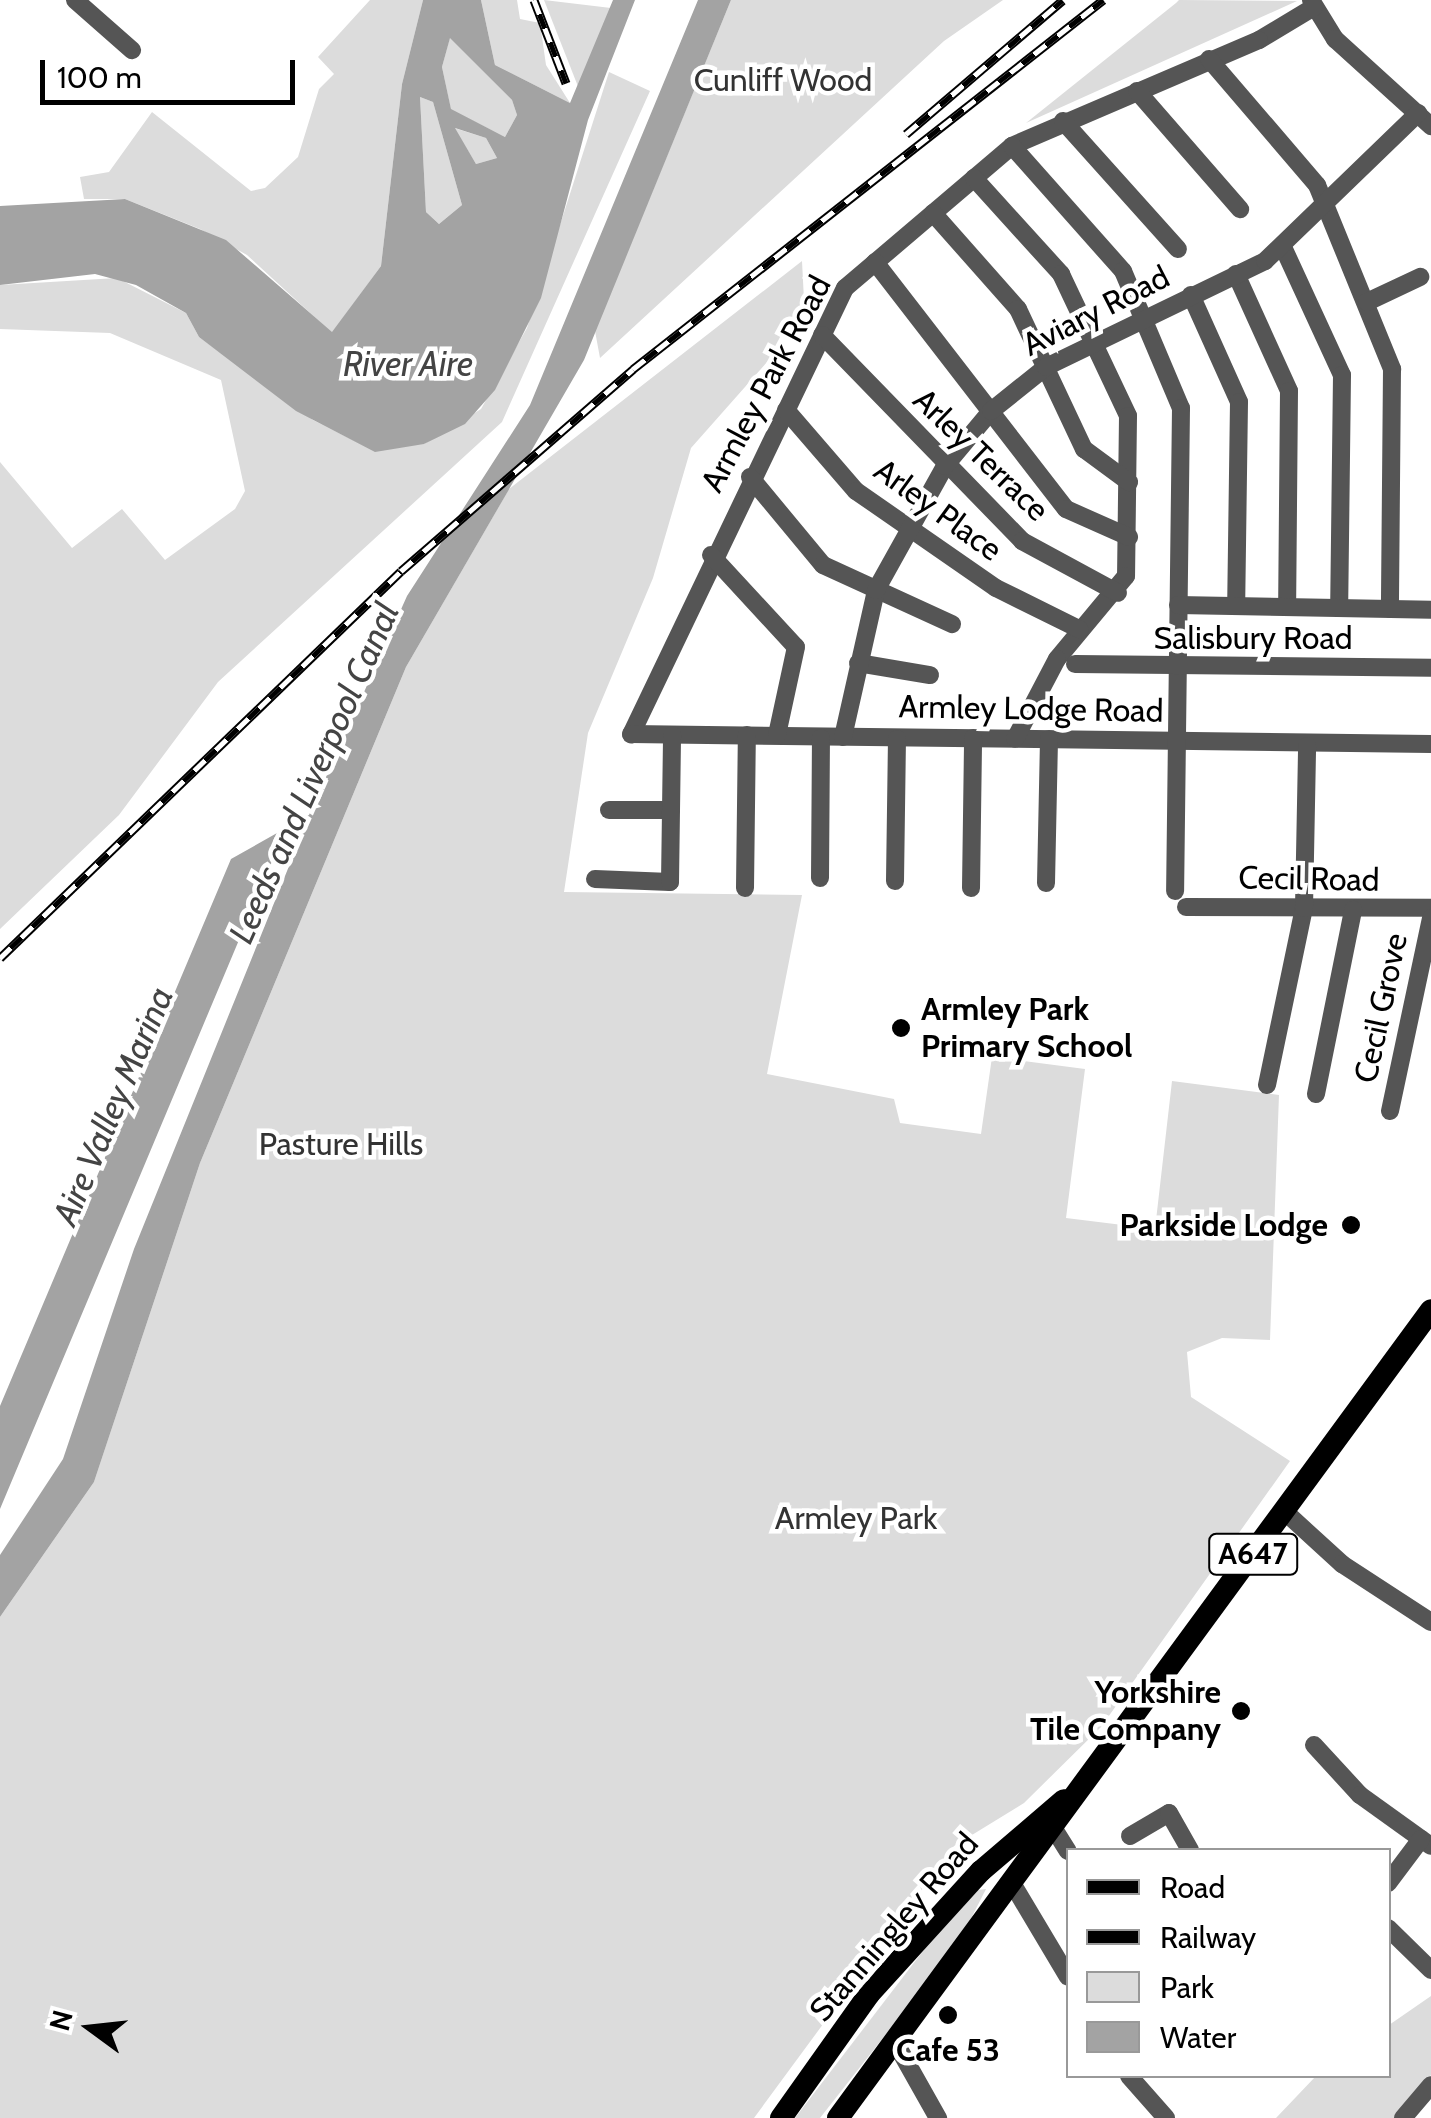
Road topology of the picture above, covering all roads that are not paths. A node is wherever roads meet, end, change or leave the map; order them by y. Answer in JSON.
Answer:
{"nodes":[{"id":1,"x":75,"y":0,"type":"edge"},
{"id":2,"x":1312,"y":3,"type":"edge"},
{"id":3,"x":132,"y":50,"type":"dead end"},
{"id":4,"x":1209,"y":58,"type":"junction"},
{"id":5,"x":1137,"y":91,"type":"junction"},
{"id":6,"x":1424,"y":120,"type":"edge"},
{"id":7,"x":1062,"y":121,"type":"junction"},
{"id":8,"x":1012,"y":146,"type":"junction"},
{"id":9,"x":974,"y":178,"type":"junction"},
{"id":10,"x":1325,"y":203,"type":"junction"},
{"id":11,"x":1240,"y":209,"type":"dead end"},
{"id":12,"x":933,"y":213,"type":"junction"},
{"id":13,"x":1284,"y":247,"type":"junction"},
{"id":14,"x":1178,"y":249,"type":"dead end"},
{"id":15,"x":875,"y":262,"type":"junction"},
{"id":16,"x":1236,"y":274,"type":"junction"},
{"id":17,"x":1420,"y":277,"type":"dead end"},
{"id":18,"x":1191,"y":295,"type":"junction"},
{"id":19,"x":1367,"y":302,"type":"junction"},
{"id":20,"x":1142,"y":317,"type":"junction"},
{"id":21,"x":822,"y":335,"type":"junction"},
{"id":22,"x":1094,"y":342,"type":"junction"},
{"id":23,"x":1046,"y":367,"type":"junction"},
{"id":24,"x":786,"y":410,"type":"junction"},
{"id":25,"x":990,"y":411,"type":"junction"},
{"id":26,"x":945,"y":466,"type":"junction"},
{"id":27,"x":750,"y":477,"type":"junction"},
{"id":28,"x":1129,"y":482,"type":"junction"},
{"id":29,"x":910,"y":528,"type":"junction"},
{"id":30,"x":1128,"y":538,"type":"junction"},
{"id":31,"x":712,"y":555,"type":"junction"},
{"id":32,"x":876,"y":590,"type":"junction"},
{"id":33,"x":1118,"y":594,"type":"junction"},
{"id":34,"x":1178,"y":605,"type":"junction"},
{"id":35,"x":1236,"y":605,"type":"junction"},
{"id":36,"x":1288,"y":605,"type":"junction"},
{"id":37,"x":1339,"y":606,"type":"junction"},
{"id":38,"x":1390,"y":608,"type":"junction"},
{"id":39,"x":1431,"y":610,"type":"edge"},
{"id":40,"x":952,"y":624,"type":"dead end"},
{"id":41,"x":1079,"y":629,"type":"junction"},
{"id":42,"x":858,"y":662,"type":"junction"},
{"id":43,"x":1074,"y":664,"type":"dead end"},
{"id":44,"x":1431,"y":668,"type":"edge"},
{"id":45,"x":1177,"y":669,"type":"junction"},
{"id":46,"x":930,"y":675,"type":"dead end"},
{"id":47,"x":631,"y":734,"type":"joint"},
{"id":48,"x":672,"y":734,"type":"junction"},
{"id":49,"x":746,"y":735,"type":"junction"},
{"id":50,"x":777,"y":735,"type":"junction"},
{"id":51,"x":844,"y":737,"type":"junction"},
{"id":52,"x":821,"y":738,"type":"junction"},
{"id":53,"x":897,"y":738,"type":"junction"},
{"id":54,"x":973,"y":738,"type":"junction"},
{"id":55,"x":1014,"y":739,"type":"junction"},
{"id":56,"x":1049,"y":739,"type":"junction"},
{"id":57,"x":1177,"y":741,"type":"junction"},
{"id":58,"x":1431,"y":744,"type":"edge"},
{"id":59,"x":1307,"y":746,"type":"junction"},
{"id":60,"x":609,"y":810,"type":"dead end"},
{"id":61,"x":670,"y":810,"type":"junction"},
{"id":62,"x":820,"y":878,"type":"dead end"},
{"id":63,"x":594,"y":879,"type":"dead end"},
{"id":64,"x":895,"y":881,"type":"dead end"},
{"id":65,"x":1046,"y":883,"type":"dead end"},
{"id":66,"x":745,"y":888,"type":"dead end"},
{"id":67,"x":971,"y":888,"type":"dead end"},
{"id":68,"x":1304,"y":908,"type":"junction"},
{"id":69,"x":1431,"y":908,"type":"edge"},
{"id":70,"x":1353,"y":910,"type":"junction"},
{"id":71,"x":1431,"y":918,"type":"edge"},
{"id":72,"x":1267,"y":1085,"type":"dead end"},
{"id":73,"x":1316,"y":1094,"type":"dead end"},
{"id":74,"x":1390,"y":1110,"type":"dead end"},
{"id":75,"x":1431,"y":1310,"type":"edge"},
{"id":76,"x":1284,"y":1511,"type":"junction"},
{"id":77,"x":1429,"y":1621,"type":"edge"},
{"id":78,"x":1314,"y":1745,"type":"dead end"},
{"id":79,"x":1071,"y":1795,"type":"junction"},
{"id":80,"x":1054,"y":1829,"type":"junction"},
{"id":81,"x":1130,"y":1836,"type":"dead end"},
{"id":82,"x":1426,"y":1843,"type":"edge"},
{"id":83,"x":1066,"y":1848,"type":"edge"},
{"id":84,"x":1189,"y":1848,"type":"edge"},
{"id":85,"x":1391,"y":1880,"type":"edge"},
{"id":86,"x":1012,"y":1883,"type":"junction"},
{"id":87,"x":1391,"y":1931,"type":"edge"},
{"id":88,"x":1431,"y":1970,"type":"edge"},
{"id":89,"x":1066,"y":1974,"type":"edge"},
{"id":90,"x":894,"y":2040,"type":"junction"},
{"id":91,"x":1131,"y":2078,"type":"edge"},
{"id":92,"x":1431,"y":2085,"type":"edge"},
{"id":93,"x":841,"y":2116,"type":"edge"},
{"id":94,"x":781,"y":2118,"type":"edge"},
{"id":95,"x":938,"y":2118,"type":"edge"},
{"id":96,"x":1166,"y":2118,"type":"edge"},
{"id":97,"x":1403,"y":2118,"type":"edge"}],
"edges":[{"from":1,"to":3,"type":"street"},
{"from":2,"to":4,"type":"street","name":"Armley Park Road"},
{"from":2,"to":6,"type":"street"},
{"from":4,"to":5,"type":"street","name":"Armley Park Road"},
{"from":4,"to":10,"type":"street"},
{"from":5,"to":7,"type":"street","name":"Armley Park Road"},
{"from":5,"to":11,"type":"street"},
{"from":6,"to":10,"type":"street","name":"Aviary Road"},
{"from":7,"to":8,"type":"street","name":"Armley Park Road"},
{"from":7,"to":14,"type":"street"},
{"from":8,"to":9,"type":"street","name":"Armley Park Road"},
{"from":8,"to":20,"type":"street"},
{"from":9,"to":12,"type":"street","name":"Armley Park Road"},
{"from":9,"to":22,"type":"street"},
{"from":10,"to":13,"type":"street","name":"Aviary Road"},
{"from":10,"to":19,"type":"street"},
{"from":12,"to":15,"type":"street","name":"Armley Park Road"},
{"from":12,"to":23,"type":"street"},
{"from":13,"to":16,"type":"street","name":"Aviary Road"},
{"from":13,"to":37,"type":"street"},
{"from":15,"to":21,"type":"street","name":"Armley Park Road"},
{"from":15,"to":25,"type":"street"},
{"from":16,"to":18,"type":"street","name":"Aviary Road"},
{"from":16,"to":36,"type":"street"},
{"from":17,"to":19,"type":"street"},
{"from":18,"to":20,"type":"street","name":"Aviary Road"},
{"from":18,"to":35,"type":"street"},
{"from":19,"to":38,"type":"street"},
{"from":20,"to":22,"type":"street","name":"Aviary Road"},
{"from":20,"to":34,"type":"street"},
{"from":21,"to":24,"type":"street","name":"Armley Park Road"},
{"from":21,"to":26,"type":"street","name":"Arley Terrace"},
{"from":22,"to":23,"type":"street","name":"Aviary Road"},
{"from":22,"to":28,"type":"street"},
{"from":23,"to":25,"type":"street","name":"Aviary Road"},
{"from":23,"to":28,"type":"street"},
{"from":24,"to":27,"type":"street","name":"Armley Park Road"},
{"from":24,"to":29,"type":"street","name":"Arley Place"},
{"from":25,"to":26,"type":"street","name":"Aviary Road"},
{"from":25,"to":30,"type":"street"},
{"from":26,"to":29,"type":"street","name":"Aviary Road"},
{"from":26,"to":33,"type":"street","name":"Arley Terrace"},
{"from":27,"to":31,"type":"street","name":"Armley Park Road"},
{"from":27,"to":32,"type":"street"},
{"from":28,"to":30,"type":"street"},
{"from":29,"to":32,"type":"street","name":"Aviary Road"},
{"from":29,"to":41,"type":"street","name":"Arley Place"},
{"from":30,"to":33,"type":"street"},
{"from":31,"to":47,"type":"street","name":"Armley Park Road"},
{"from":31,"to":50,"type":"street"},
{"from":32,"to":40,"type":"street"},
{"from":32,"to":42,"type":"street","name":"Aviary Road"},
{"from":33,"to":41,"type":"street"},
{"from":34,"to":35,"type":"street"},
{"from":34,"to":45,"type":"street"},
{"from":35,"to":36,"type":"street"},
{"from":36,"to":37,"type":"street"},
{"from":37,"to":38,"type":"street"},
{"from":38,"to":39,"type":"street"},
{"from":41,"to":55,"type":"street"},
{"from":42,"to":46,"type":"street"},
{"from":42,"to":51,"type":"street","name":"Aviary Road"},
{"from":43,"to":45,"type":"street","name":"Salisbury Road"},
{"from":44,"to":45,"type":"street","name":"Salisbury Road"},
{"from":45,"to":57,"type":"street"},
{"from":47,"to":48,"type":"street","name":"Armley Lodge Road"},
{"from":48,"to":49,"type":"street","name":"Armley Lodge Road"},
{"from":48,"to":61,"type":"street"},
{"from":49,"to":50,"type":"street","name":"Armley Lodge Road"},
{"from":49,"to":66,"type":"street"},
{"from":50,"to":52,"type":"street","name":"Armley Lodge Road"},
{"from":51,"to":52,"type":"street","name":"Armley Lodge Road"},
{"from":51,"to":53,"type":"street","name":"Armley Lodge Road"},
{"from":52,"to":62,"type":"street"},
{"from":53,"to":54,"type":"street","name":"Armley Lodge Road"},
{"from":53,"to":64,"type":"street"},
{"from":54,"to":55,"type":"street","name":"Armley Lodge Road"},
{"from":54,"to":67,"type":"street"},
{"from":55,"to":56,"type":"street","name":"Armley Lodge Road"},
{"from":56,"to":57,"type":"street","name":"Armley Lodge Road"},
{"from":56,"to":65,"type":"street"},
{"from":57,"to":59,"type":"street","name":"Armley Lodge Road"},
{"from":57,"to":68,"type":"street","name":"Cecil Road"},
{"from":58,"to":59,"type":"street","name":"Armley Lodge Road"},
{"from":59,"to":68,"type":"street"},
{"from":60,"to":61,"type":"street"},
{"from":61,"to":63,"type":"street"},
{"from":68,"to":70,"type":"street","name":"Cecil Road"},
{"from":68,"to":72,"type":"street"},
{"from":69,"to":70,"type":"street","name":"Cecil Road"},
{"from":70,"to":73,"type":"street"},
{"from":71,"to":74,"type":"street","name":"Cecil Grove"},
{"from":75,"to":76,"type":"main road","name":"Stanningley Road","number":"A647"},
{"from":76,"to":77,"type":"street"},
{"from":76,"to":79,"type":"main road","name":"Stanningley Road","number":"A647"},
{"from":78,"to":82,"type":"street"},
{"from":79,"to":80,"type":"main road","name":"Stanningley Road","number":"A647"},
{"from":79,"to":94,"type":"main road","name":"Stanningley Road","number":"A647"},
{"from":80,"to":83,"type":"street"},
{"from":80,"to":86,"type":"main road","name":"Stanningley Road","number":"A647"},
{"from":81,"to":84,"type":"street"},
{"from":82,"to":85,"type":"street"},
{"from":86,"to":89,"type":"street"},
{"from":86,"to":90,"type":"main road","name":"Stanningley Road","number":"A647"},
{"from":87,"to":88,"type":"street"},
{"from":90,"to":93,"type":"main road","name":"Stanningley Road","number":"A647"},
{"from":90,"to":95,"type":"street"},
{"from":91,"to":96,"type":"street"},
{"from":92,"to":97,"type":"street"}]}
